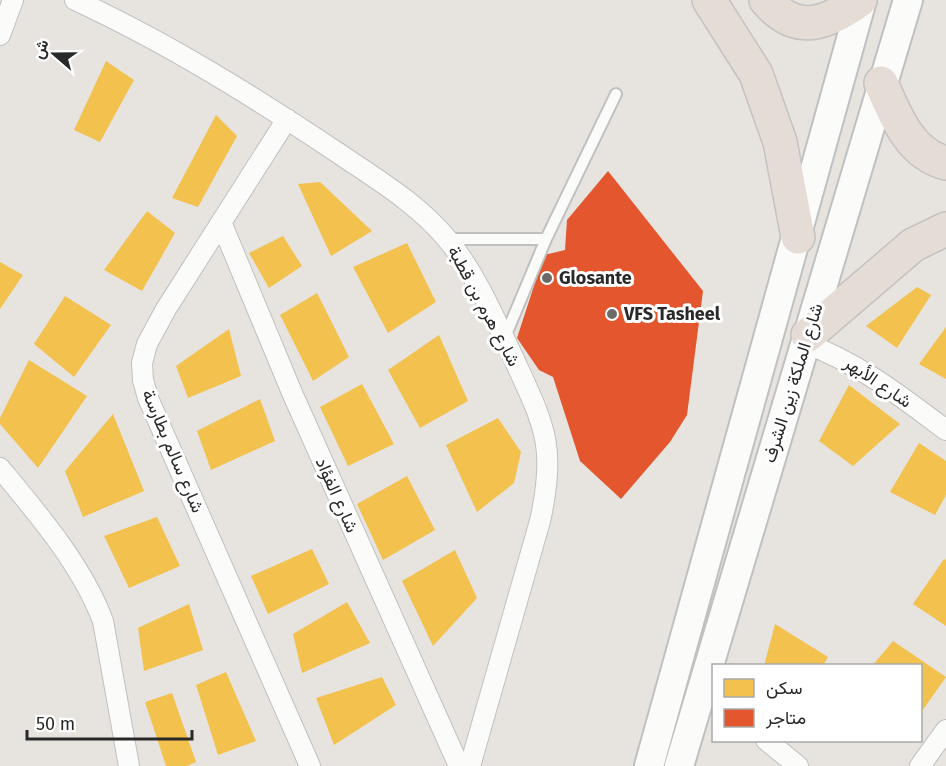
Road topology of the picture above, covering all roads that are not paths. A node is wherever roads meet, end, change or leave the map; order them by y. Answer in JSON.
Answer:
{"nodes":[{"id":1,"x":13,"y":0,"type":"edge"},
{"id":2,"x":75,"y":0,"type":"edge"},
{"id":3,"x":710,"y":0,"type":"edge"},
{"id":4,"x":766,"y":0,"type":"edge"},
{"id":5,"x":861,"y":0,"type":"edge"},
{"id":6,"x":907,"y":0,"type":"edge"},
{"id":7,"x":0,"y":35,"type":"edge"},
{"id":8,"x":882,"y":83,"type":"junction"},
{"id":9,"x":616,"y":94,"type":"dead end"},
{"id":10,"x":287,"y":119,"type":"junction"},
{"id":11,"x":946,"y":163,"type":"edge"},
{"id":12,"x":221,"y":222,"type":"junction"},
{"id":13,"x":946,"y":229,"type":"edge"},
{"id":14,"x":798,"y":237,"type":"junction"},
{"id":15,"x":448,"y":239,"type":"junction"},
{"id":16,"x":546,"y":239,"type":"junction"},
{"id":17,"x":504,"y":338,"type":"junction"},
{"id":18,"x":806,"y":339,"type":"junction"},
{"id":19,"x":946,"y":430,"type":"edge"},
{"id":20,"x":0,"y":468,"type":"edge"},
{"id":21,"x":716,"y":664,"type":"edge"},
{"id":22,"x":712,"y":680,"type":"edge"},
{"id":23,"x":708,"y":694,"type":"edge"},
{"id":24,"x":946,"y":730,"type":"edge"},
{"id":25,"x":767,"y":742,"type":"edge"},
{"id":26,"x":129,"y":766,"type":"edge"},
{"id":27,"x":310,"y":766,"type":"edge"},
{"id":28,"x":459,"y":766,"type":"edge"},
{"id":29,"x":470,"y":766,"type":"edge"},
{"id":30,"x":649,"y":766,"type":"edge"},
{"id":31,"x":679,"y":766,"type":"edge"},
{"id":32,"x":798,"y":766,"type":"edge"},
{"id":33,"x":920,"y":766,"type":"edge"}],
"edges":[{"from":1,"to":7,"type":"street"},
{"from":2,"to":10,"type":"street","name":"شارع هرم بن قطبة"},
{"from":3,"to":14,"type":"highway"},
{"from":4,"to":5,"type":"highway"},
{"from":5,"to":14,"type":"main road","name":"شارع الملكة زين الشرف"},
{"from":6,"to":8,"type":"main road","name":"شارع الملكة زين الشرف"},
{"from":8,"to":11,"type":"highway"},
{"from":8,"to":18,"type":"main road","name":"شارع الملكة زين الشرف"},
{"from":9,"to":16,"type":"lane"},
{"from":10,"to":12,"type":"street","name":"شارع سالم بطارسة"},
{"from":10,"to":15,"type":"street","name":"شارع هرم بن قطبة"},
{"from":12,"to":27,"type":"street","name":"شارع سالم بطارسة"},
{"from":12,"to":28,"type":"street","name":"شارع الفؤاد"},
{"from":13,"to":18,"type":"highway"},
{"from":14,"to":30,"type":"main road","name":"شارع الملكة زين الشرف"},
{"from":15,"to":16,"type":"lane"},
{"from":15,"to":17,"type":"street","name":"شارع هرم بن قطبة"},
{"from":16,"to":17,"type":"lane"},
{"from":17,"to":29,"type":"street","name":"شارع هرم بن قطبة"},
{"from":18,"to":19,"type":"street","name":"شارع الأبهر"},
{"from":18,"to":21,"type":"main road","name":"شارع الملكة زين الشرف"},
{"from":20,"to":26,"type":"street"},
{"from":22,"to":23,"type":"main road","name":"شارع الملكة زين الشرف"},
{"from":23,"to":31,"type":"main road","name":"شارع الملكة زين الشرف"},
{"from":24,"to":33,"type":"street"},
{"from":25,"to":32,"type":"street"}]}
